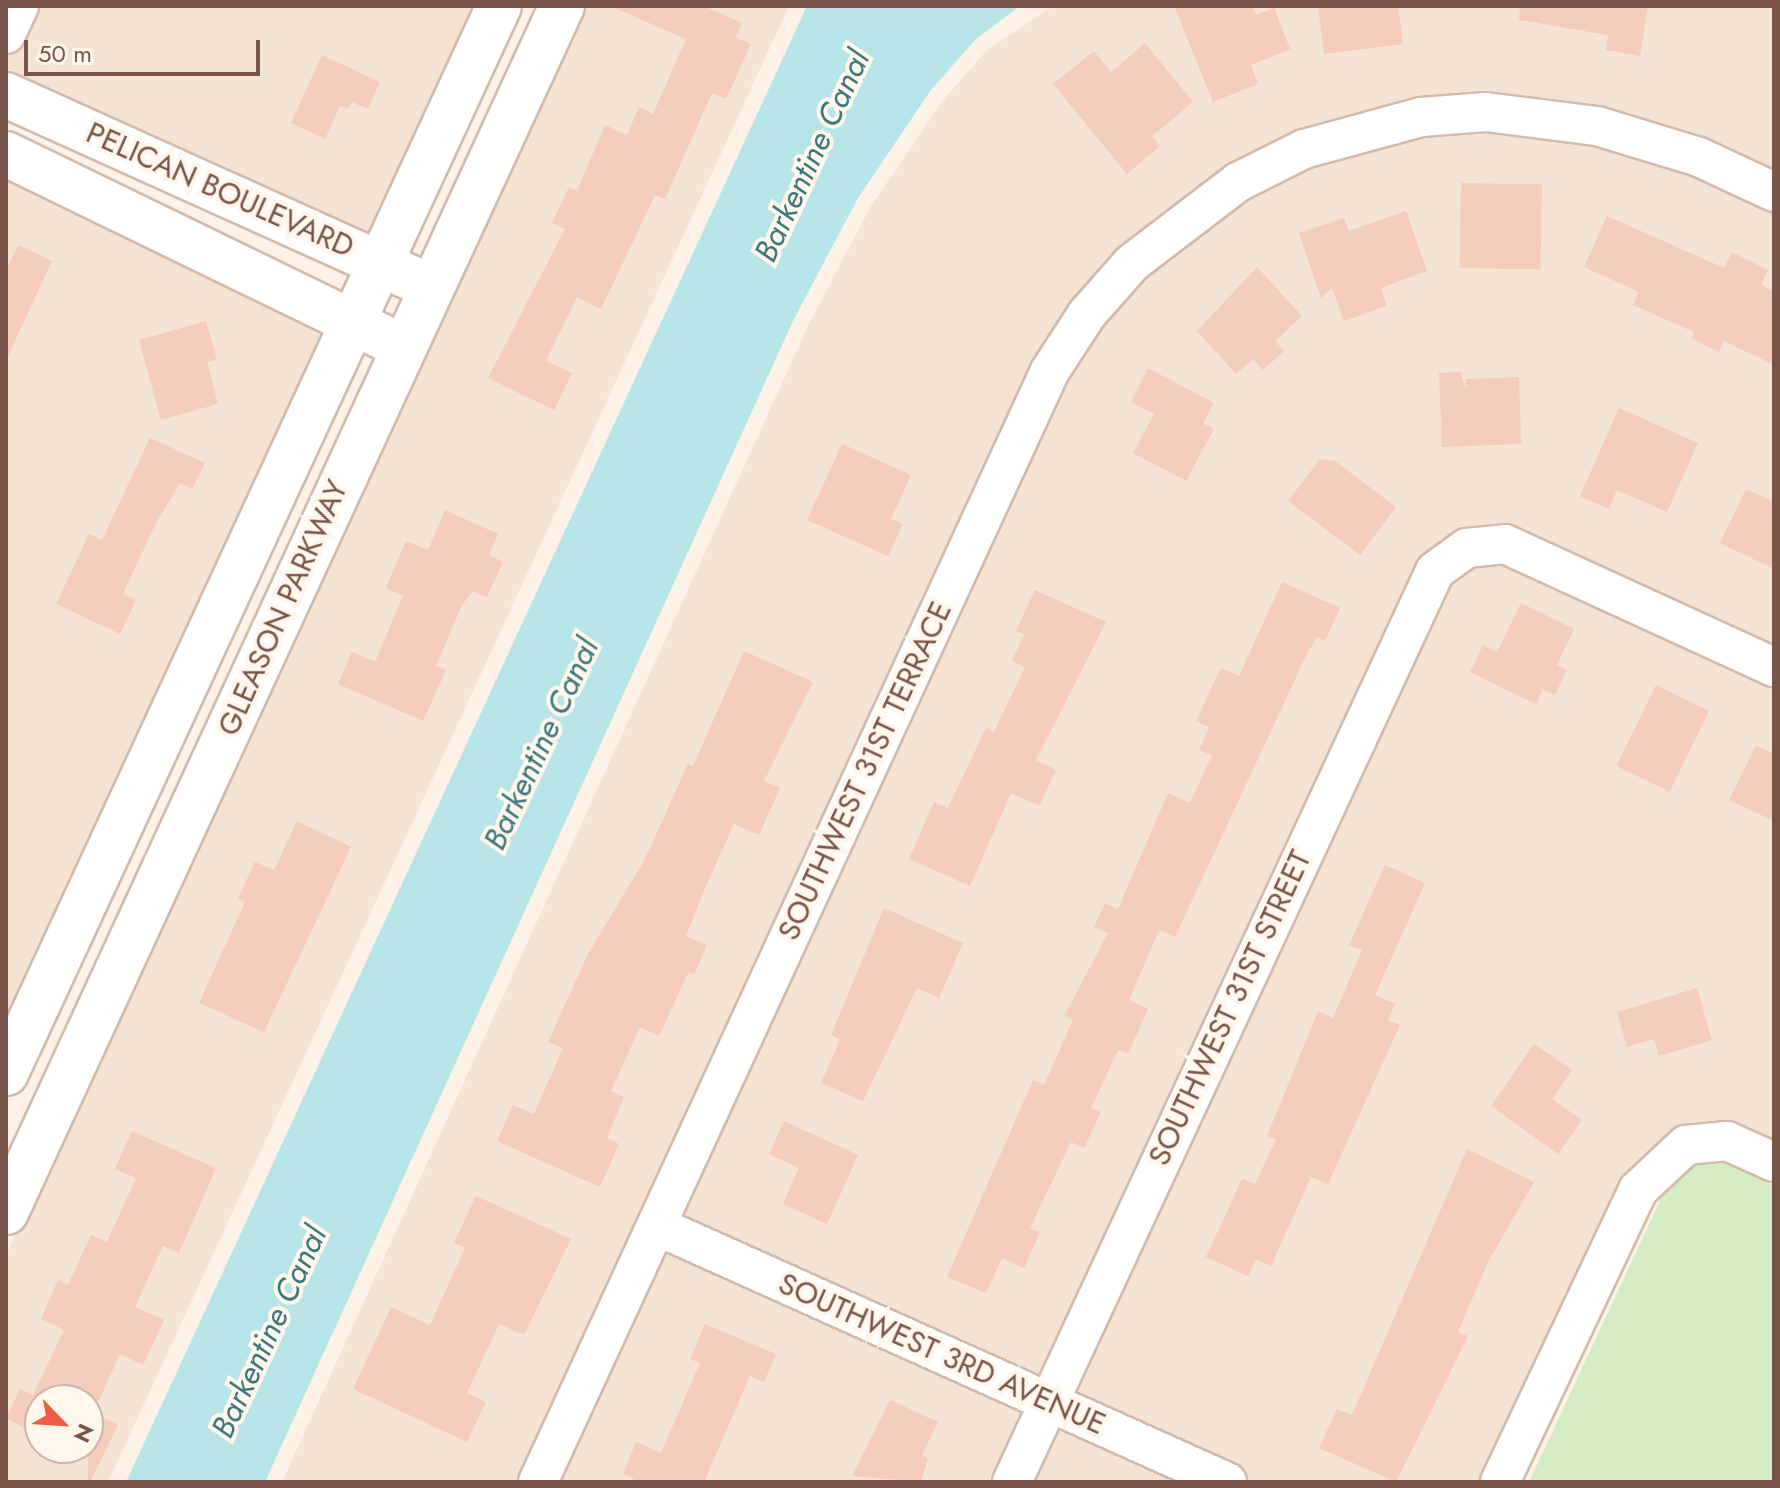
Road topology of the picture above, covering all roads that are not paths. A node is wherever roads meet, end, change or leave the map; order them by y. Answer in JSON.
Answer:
{"nodes":[{"id":1,"x":19,"y":6,"type":"edge"},
{"id":2,"x":499,"y":6,"type":"edge"},
{"id":3,"x":562,"y":6,"type":"edge"},
{"id":4,"x":6,"y":34,"type":"edge"},
{"id":5,"x":6,"y":95,"type":"edge"},
{"id":6,"x":6,"y":154,"type":"edge"},
{"id":7,"x":1774,"y":192,"type":"edge"},
{"id":8,"x":380,"y":261,"type":"junction"},
{"id":9,"x":432,"y":287,"type":"junction"},
{"id":10,"x":355,"y":321,"type":"junction"},
{"id":11,"x":402,"y":346,"type":"junction"},
{"id":12,"x":1774,"y":667,"type":"edge"},
{"id":13,"x":6,"y":1073,"type":"edge"},
{"id":14,"x":1774,"y":1162,"type":"edge"},
{"id":15,"x":6,"y":1212,"type":"edge"},
{"id":16,"x":657,"y":1226,"type":"junction"},
{"id":17,"x":1049,"y":1402,"type":"junction"},
{"id":18,"x":538,"y":1482,"type":"edge"},
{"id":19,"x":1012,"y":1482,"type":"edge"},
{"id":20,"x":1227,"y":1482,"type":"edge"},
{"id":21,"x":1500,"y":1482,"type":"edge"}],
"edges":[{"from":1,"to":4,"type":"street"},
{"from":2,"to":8,"type":"main road","name":"GLEASON PARKWAY"},
{"from":3,"to":9,"type":"main road","name":"GLEASON PARKWAY"},
{"from":5,"to":8,"type":"main road","name":"PELICAN BOULEVARD"},
{"from":6,"to":10,"type":"main road","name":"PELICAN BOULEVARD"},
{"from":7,"to":16,"type":"street","name":"SOUTHWEST 31ST TERRACE"},
{"from":8,"to":9,"type":"main road","name":"PELICAN BOULEVARD"},
{"from":8,"to":10,"type":"main road","name":"GLEASON PARKWAY"},
{"from":9,"to":11,"type":"main road","name":"GLEASON PARKWAY"},
{"from":10,"to":11,"type":"main road","name":"PELICAN BOULEVARD"},
{"from":10,"to":13,"type":"main road","name":"GLEASON PARKWAY"},
{"from":11,"to":15,"type":"main road","name":"GLEASON PARKWAY"},
{"from":12,"to":17,"type":"street","name":"SOUTHWEST 31ST STREET"},
{"from":14,"to":21,"type":"street"},
{"from":16,"to":17,"type":"street","name":"SOUTHWEST 3RD AVENUE"},
{"from":16,"to":18,"type":"street","name":"SOUTHWEST 31ST TERRACE"},
{"from":17,"to":19,"type":"street","name":"SOUTHWEST 31ST STREET"},
{"from":17,"to":20,"type":"street","name":"SOUTHWEST 3RD AVENUE"}]}
